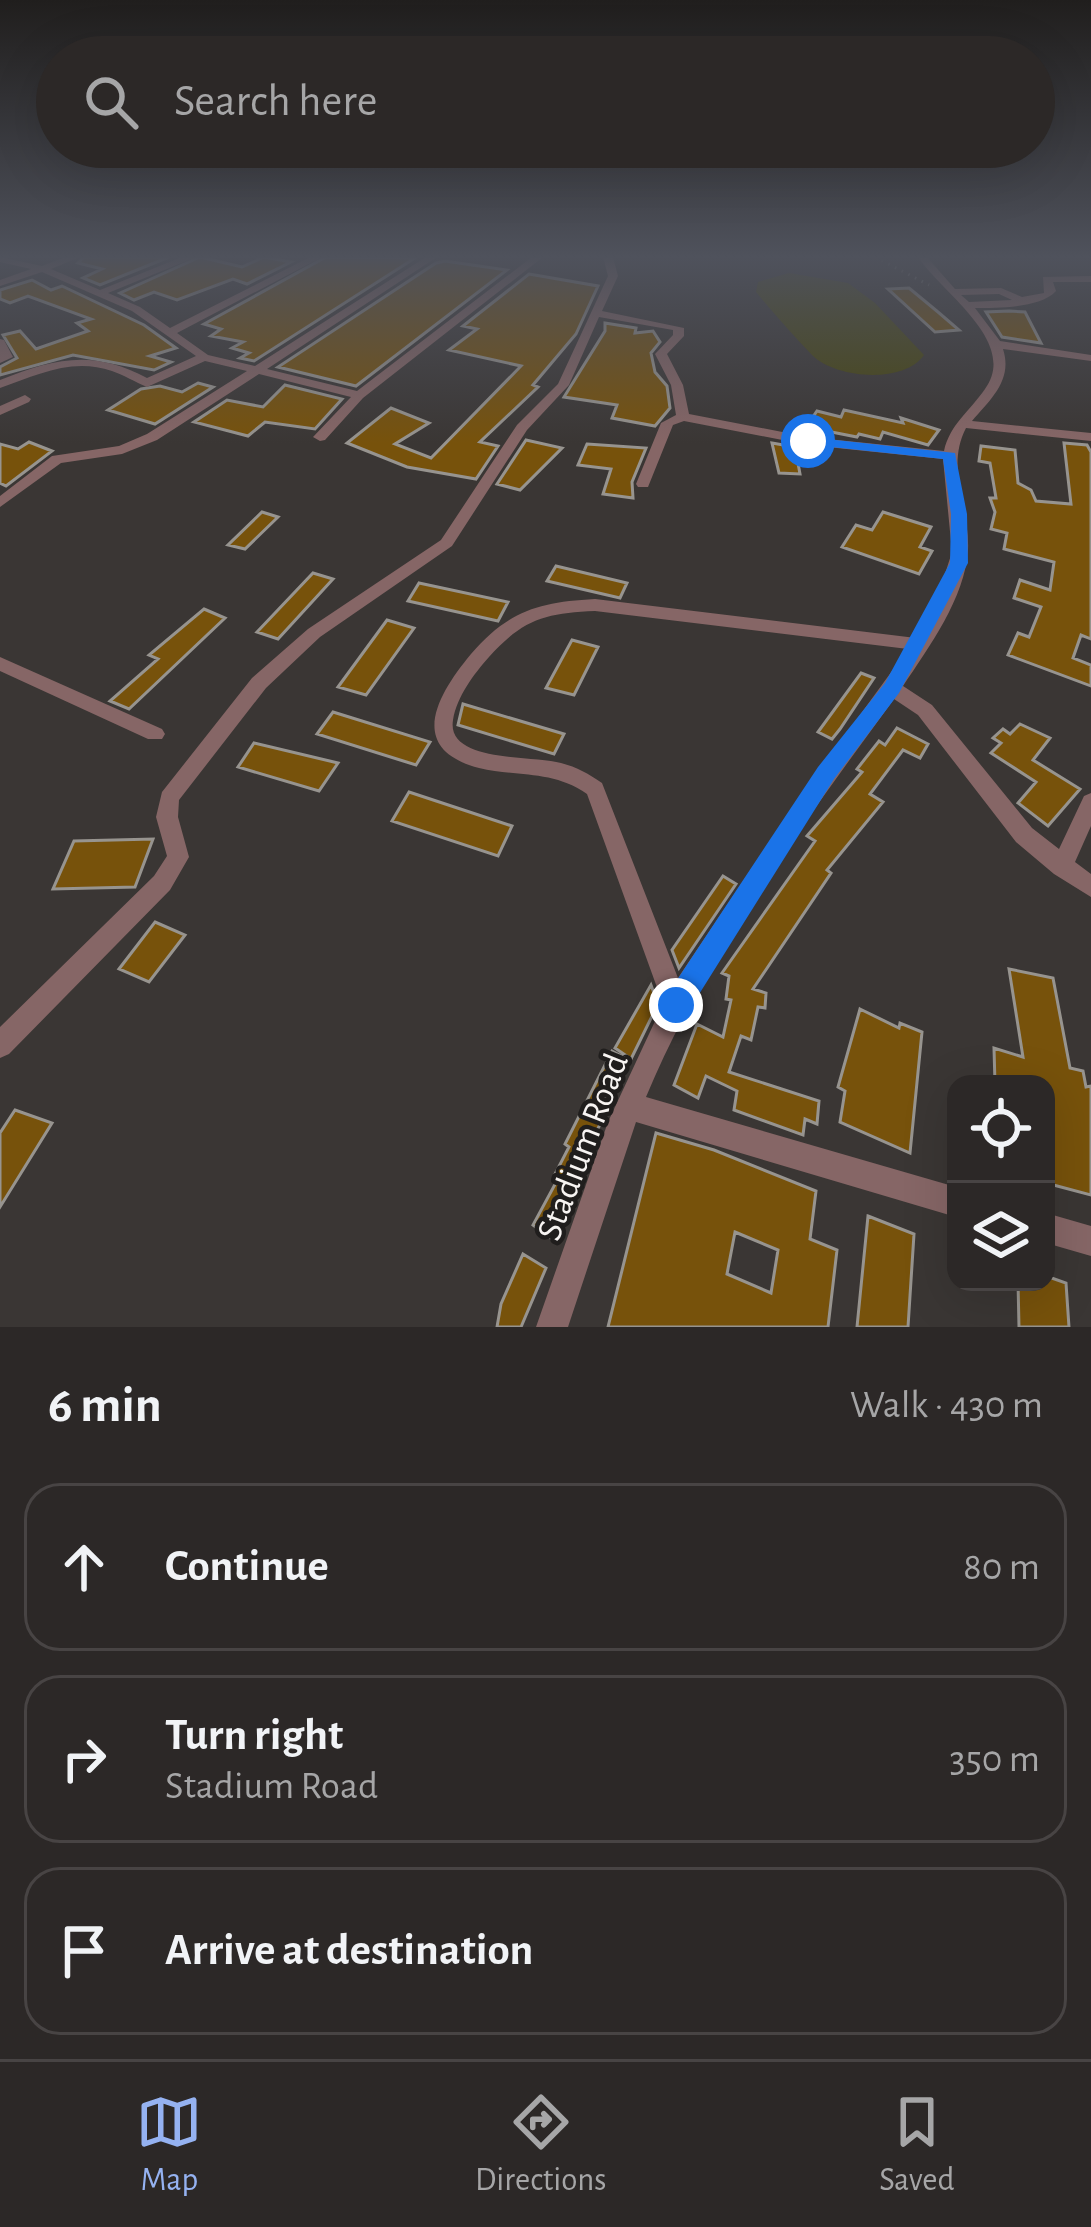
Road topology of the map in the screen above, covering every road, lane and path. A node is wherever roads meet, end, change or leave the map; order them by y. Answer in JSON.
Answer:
{"nodes":[{"id":1,"x":150,"y":319,"type":"edge"},
{"id":2,"x":197,"y":319,"type":"edge"},
{"id":3,"x":335,"y":319,"type":"edge"},
{"id":4,"x":458,"y":319,"type":"edge"},
{"id":5,"x":596,"y":319,"type":"edge"},
{"id":6,"x":627,"y":319,"type":"edge"},
{"id":7,"x":977,"y":319,"type":"edge"},
{"id":8,"x":169,"y":333,"type":"junction"},
{"id":9,"x":0,"y":342,"type":"edge"},
{"id":10,"x":994,"y":344,"type":"junction"},
{"id":11,"x":204,"y":357,"type":"junction"},
{"id":12,"x":1091,"y":358,"type":"edge"},
{"id":13,"x":0,"y":360,"type":"edge"},
{"id":14,"x":252,"y":371,"type":"junction"},
{"id":15,"x":0,"y":384,"type":"edge"},
{"id":16,"x":359,"y":395,"type":"junction"},
{"id":17,"x":25,"y":399,"type":"dead end"},
{"id":18,"x":0,"y":411,"type":"edge"},
{"id":19,"x":683,"y":417,"type":"junction"},
{"id":20,"x":962,"y":424,"type":"junction"},
{"id":21,"x":320,"y":437,"type":"dead end"},
{"id":22,"x":1091,"y":437,"type":"edge"},
{"id":23,"x":950,"y":456,"type":"junction"},
{"id":24,"x":643,"y":484,"type":"dead end"},
{"id":25,"x":0,"y":503,"type":"edge"},
{"id":26,"x":917,"y":644,"type":"junction"},
{"id":27,"x":0,"y":663,"type":"edge"},
{"id":28,"x":892,"y":688,"type":"junction"},
{"id":29,"x":154,"y":734,"type":"dead end"},
{"id":30,"x":1091,"y":802,"type":"edge"},
{"id":31,"x":1062,"y":867,"type":"junction"},
{"id":32,"x":1091,"y":887,"type":"edge"},
{"id":33,"x":676,"y":1005,"type":"junction"},
{"id":34,"x":0,"y":1045,"type":"edge"},
{"id":35,"x":629,"y":1106,"type":"junction"},
{"id":36,"x":947,"y":1199,"type":"edge"},
{"id":37,"x":1055,"y":1231,"type":"edge"},
{"id":38,"x":1091,"y":1241,"type":"edge"},
{"id":39,"x":552,"y":1327,"type":"edge"}],
"edges":[{"from":1,"to":8,"type":"street"},
{"from":2,"to":8,"type":"street"},
{"from":3,"to":14,"type":"street"},
{"from":4,"to":16,"type":"street"},
{"from":5,"to":34,"type":"street"},
{"from":6,"to":19,"type":"street"},
{"from":7,"to":10,"type":"street"},
{"from":8,"to":11,"type":"street"},
{"from":9,"to":13,"type":"street"},
{"from":10,"to":12,"type":"street"},
{"from":10,"to":20,"type":"street","name":"Stadium Road"},
{"from":11,"to":14,"type":"street"},
{"from":11,"to":15,"type":"street"},
{"from":14,"to":16,"type":"street"},
{"from":14,"to":25,"type":"street"},
{"from":16,"to":21,"type":"street"},
{"from":17,"to":18,"type":"street"},
{"from":19,"to":23,"type":"street"},
{"from":19,"to":24,"type":"street"},
{"from":20,"to":22,"type":"street"},
{"from":20,"to":23,"type":"street","name":"Stadium Road"},
{"from":23,"to":26,"type":"street","name":"Stadium Road"},
{"from":26,"to":28,"type":"street","name":"Stadium Road"},
{"from":26,"to":33,"type":"street"},
{"from":27,"to":29,"type":"street"},
{"from":28,"to":31,"type":"street"},
{"from":28,"to":33,"type":"street","name":"Stadium Road"},
{"from":30,"to":31,"type":"street"},
{"from":31,"to":32,"type":"street"},
{"from":33,"to":35,"type":"street","name":"Stadium Road"},
{"from":35,"to":36,"type":"street"},
{"from":35,"to":39,"type":"street","name":"Stadium Road"},
{"from":37,"to":38,"type":"street"}]}
